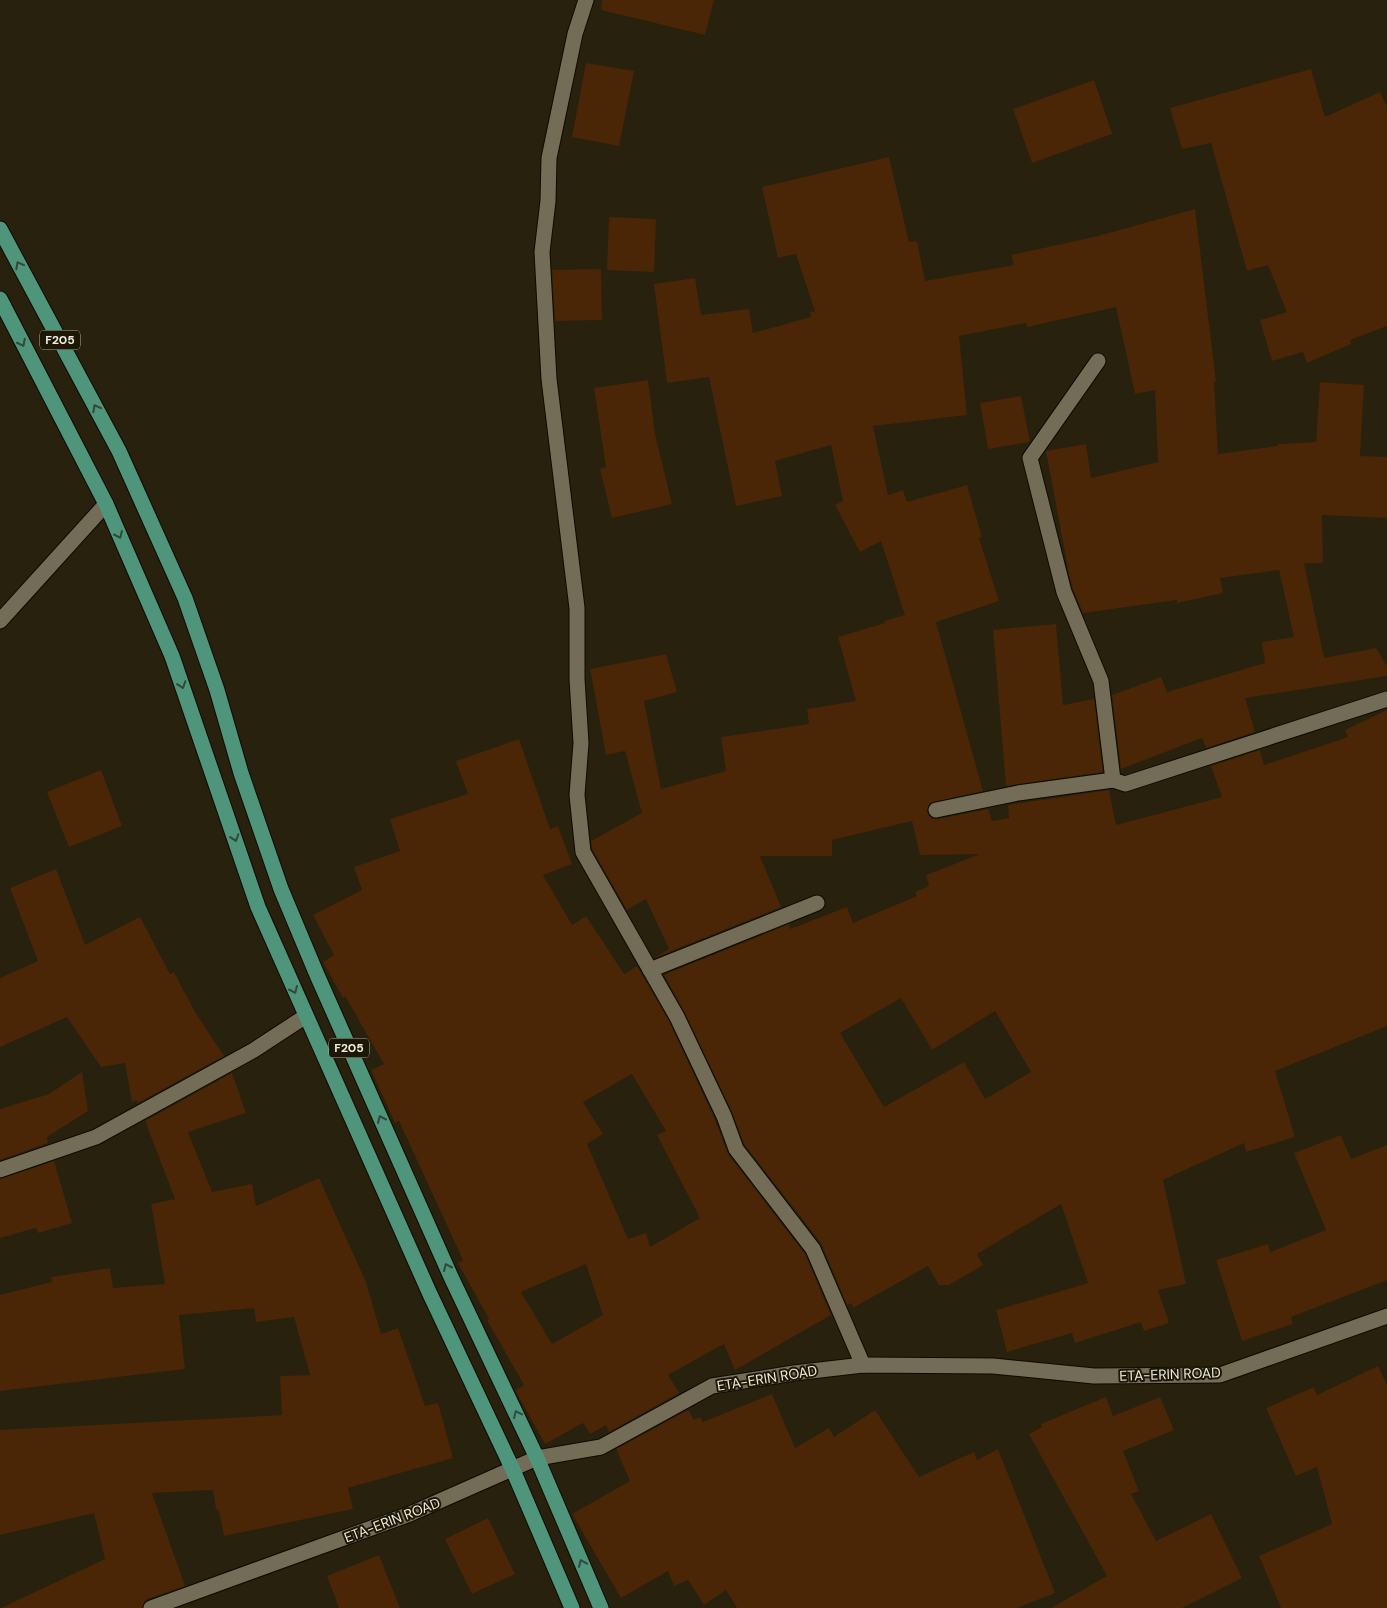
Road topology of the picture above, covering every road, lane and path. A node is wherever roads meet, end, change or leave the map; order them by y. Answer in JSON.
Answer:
{"nodes":[{"id":1,"x":586,"y":0,"type":"edge"},
{"id":2,"x":0,"y":229,"type":"edge"},
{"id":3,"x":0,"y":300,"type":"edge"},
{"id":4,"x":1098,"y":361,"type":"dead end"},
{"id":5,"x":102,"y":497,"type":"junction"},
{"id":6,"x":0,"y":621,"type":"edge"},
{"id":7,"x":1387,"y":699,"type":"edge"},
{"id":8,"x":1113,"y":780,"type":"junction"},
{"id":9,"x":936,"y":810,"type":"dead end"},
{"id":10,"x":816,"y":903,"type":"dead end"},
{"id":11,"x":650,"y":970,"type":"junction"},
{"id":12,"x":306,"y":1016,"type":"junction"},
{"id":13,"x":0,"y":1170,"type":"edge"},
{"id":14,"x":1387,"y":1316,"type":"edge"},
{"id":15,"x":863,"y":1365,"type":"junction"},
{"id":16,"x":538,"y":1458,"type":"junction"},
{"id":17,"x":513,"y":1470,"type":"junction"},
{"id":18,"x":151,"y":1608,"type":"edge"},
{"id":19,"x":572,"y":1608,"type":"edge"},
{"id":20,"x":601,"y":1608,"type":"edge"}],
"edges":[{"from":1,"to":11,"type":"street"},
{"from":16,"to":2,"type":"main road","number":"F205","one_way":true},
{"from":3,"to":5,"type":"main road","number":"F205","one_way":true},
{"from":4,"to":8,"type":"street"},
{"from":5,"to":6,"type":"street"},
{"from":5,"to":12,"type":"main road","number":"F205","one_way":true},
{"from":7,"to":8,"type":"street"},
{"from":8,"to":9,"type":"street"},
{"from":10,"to":11,"type":"street"},
{"from":11,"to":15,"type":"street"},
{"from":12,"to":13,"type":"street"},
{"from":12,"to":17,"type":"main road","number":"F205"},
{"from":14,"to":15,"type":"street","name":"ETA-ERIN ROAD"},
{"from":15,"to":16,"type":"street","name":"ETA-ERIN ROAD"},
{"from":16,"to":17,"type":"street","name":"ETA-ERIN ROAD"},
{"from":20,"to":16,"type":"main road","number":"F205","one_way":true},
{"from":17,"to":18,"type":"street","name":"ETA-ERIN ROAD"},
{"from":17,"to":19,"type":"main road","number":"F205"}]}
